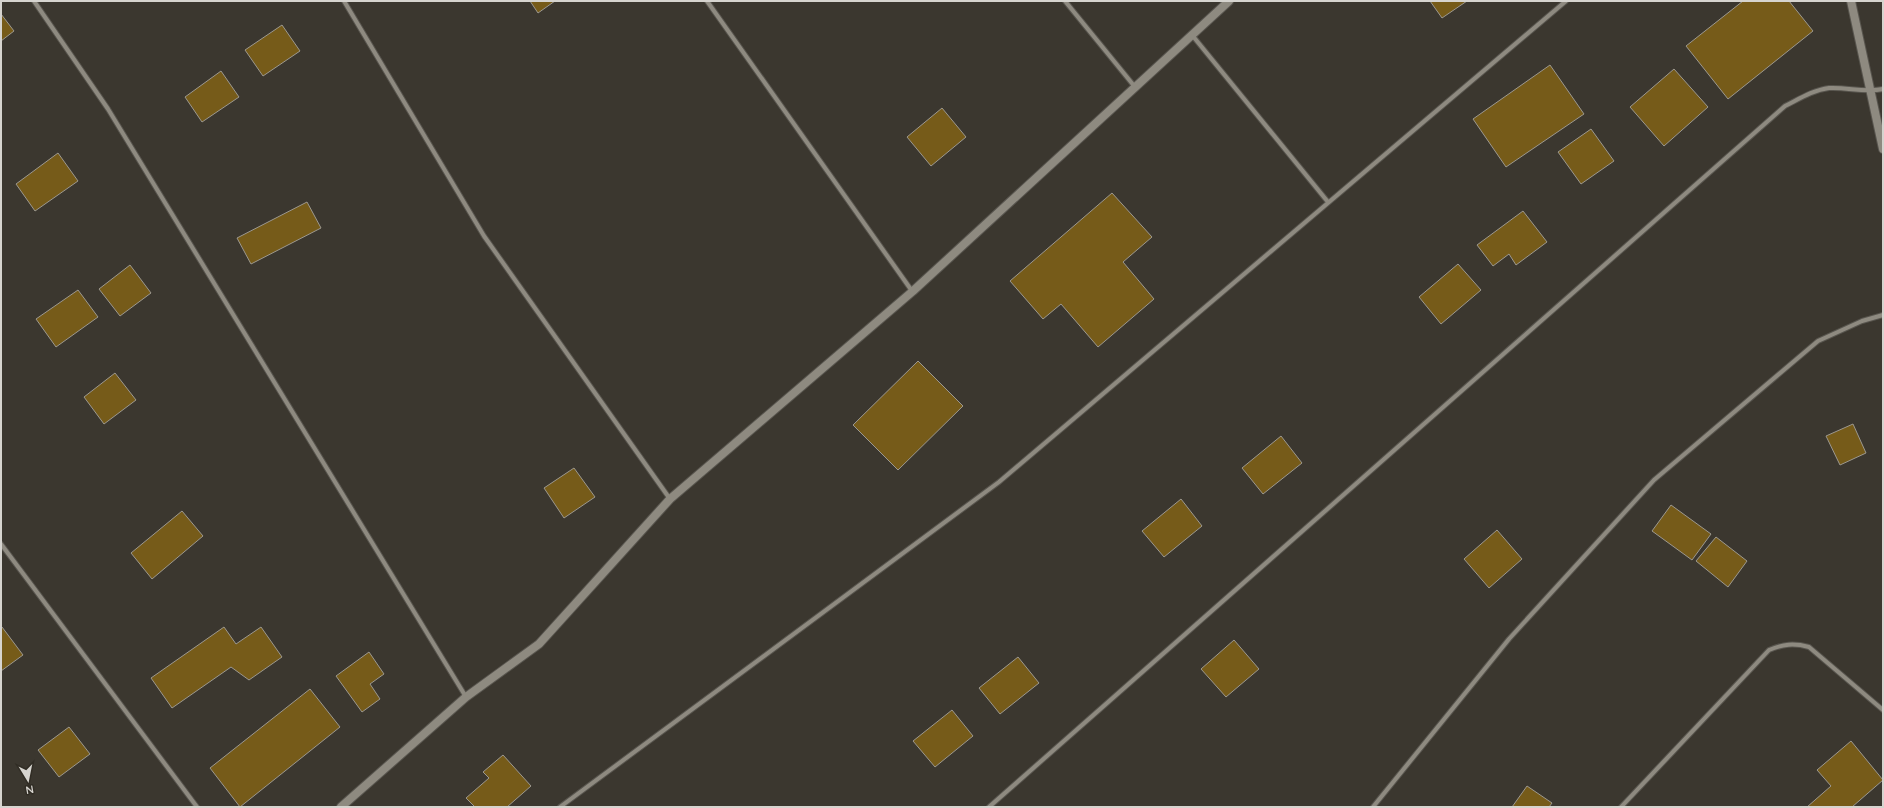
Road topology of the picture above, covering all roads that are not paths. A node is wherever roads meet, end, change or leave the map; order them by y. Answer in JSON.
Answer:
{"nodes":[{"id":1,"x":34,"y":1,"type":"edge"},
{"id":2,"x":344,"y":1,"type":"edge"},
{"id":3,"x":707,"y":1,"type":"edge"},
{"id":4,"x":1065,"y":1,"type":"edge"},
{"id":5,"x":1230,"y":1,"type":"edge"},
{"id":6,"x":1566,"y":1,"type":"edge"},
{"id":7,"x":1850,"y":1,"type":"edge"},
{"id":8,"x":1192,"y":35,"type":"junction"},
{"id":9,"x":1135,"y":88,"type":"junction"},
{"id":10,"x":1883,"y":89,"type":"edge"},
{"id":11,"x":1870,"y":92,"type":"junction"},
{"id":12,"x":1883,"y":149,"type":"edge"},
{"id":13,"x":1328,"y":202,"type":"junction"},
{"id":14,"x":913,"y":291,"type":"junction"},
{"id":15,"x":1883,"y":315,"type":"edge"},
{"id":16,"x":670,"y":498,"type":"junction"},
{"id":17,"x":1,"y":544,"type":"edge"},
{"id":18,"x":466,"y":697,"type":"junction"},
{"id":19,"x":1883,"y":710,"type":"edge"},
{"id":20,"x":197,"y":807,"type":"edge"},
{"id":21,"x":341,"y":807,"type":"edge"},
{"id":22,"x":560,"y":807,"type":"edge"},
{"id":23,"x":989,"y":807,"type":"edge"},
{"id":24,"x":1373,"y":807,"type":"edge"},
{"id":25,"x":1621,"y":807,"type":"edge"}],
"edges":[{"from":1,"to":18,"type":"street"},
{"from":2,"to":16,"type":"street"},
{"from":3,"to":14,"type":"street"},
{"from":4,"to":9,"type":"street"},
{"from":5,"to":8,"type":"street"},
{"from":6,"to":13,"type":"street"},
{"from":7,"to":11,"type":"street"},
{"from":8,"to":9,"type":"street"},
{"from":8,"to":13,"type":"street"},
{"from":9,"to":14,"type":"street"},
{"from":10,"to":11,"type":"street"},
{"from":11,"to":12,"type":"street"},
{"from":11,"to":23,"type":"street"},
{"from":13,"to":22,"type":"street"},
{"from":14,"to":16,"type":"street"},
{"from":15,"to":24,"type":"street"},
{"from":16,"to":18,"type":"street"},
{"from":17,"to":20,"type":"street"},
{"from":18,"to":21,"type":"street"},
{"from":19,"to":25,"type":"street"}]}
